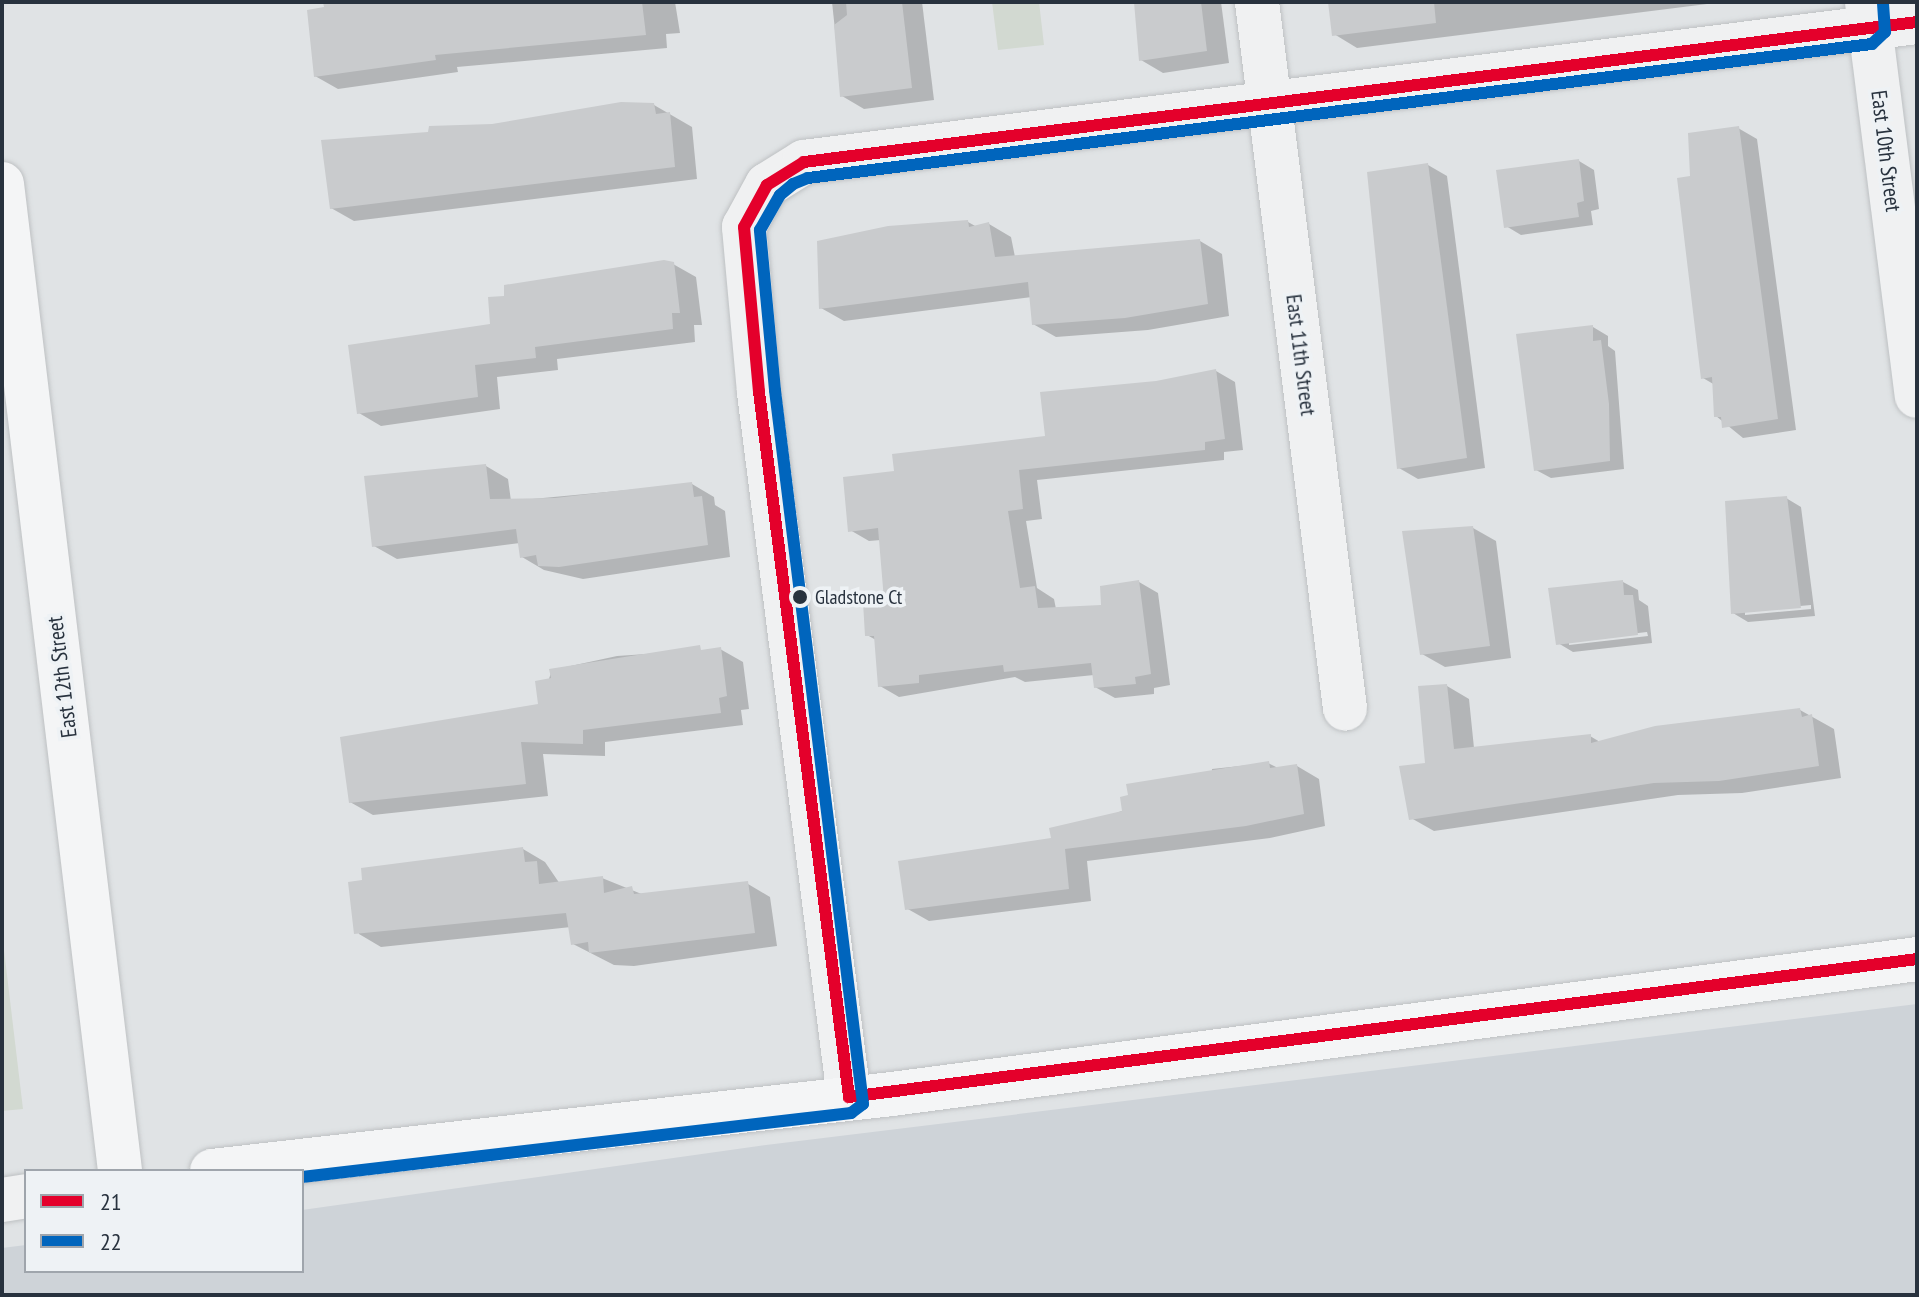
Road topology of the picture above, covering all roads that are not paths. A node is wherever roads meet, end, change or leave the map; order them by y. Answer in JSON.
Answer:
{"nodes":[{"id":1,"x":1257,"y":2,"type":"edge"},
{"id":2,"x":1869,"y":15,"type":"edge"},
{"id":3,"x":1917,"y":22,"type":"edge"},
{"id":4,"x":1269,"y":103,"type":"junction"},
{"id":5,"x":2,"y":184,"type":"edge"},
{"id":6,"x":1917,"y":396,"type":"edge"},
{"id":7,"x":1345,"y":709,"type":"dead end"},
{"id":8,"x":1917,"y":959,"type":"edge"},
{"id":9,"x":849,"y":1097,"type":"junction"},
{"id":10,"x":120,"y":1169,"type":"edge"},
{"id":11,"x":229,"y":1169,"type":"edge"},
{"id":12,"x":24,"y":1196,"type":"edge"},
{"id":13,"x":2,"y":1200,"type":"edge"}],
"edges":[{"from":1,"to":4,"type":"street","name":"East 11th Street"},
{"from":2,"to":3,"type":"street"},
{"from":2,"to":4,"type":"street"},
{"from":2,"to":6,"type":"street","name":"East 10th Street"},
{"from":4,"to":7,"type":"street","name":"East 11th Street"},
{"from":4,"to":9,"type":"street"},
{"from":5,"to":10,"type":"main road","name":"East 12th Street"},
{"from":8,"to":9,"type":"main road"},
{"from":9,"to":11,"type":"main road"},
{"from":12,"to":13,"type":"street"}]}
